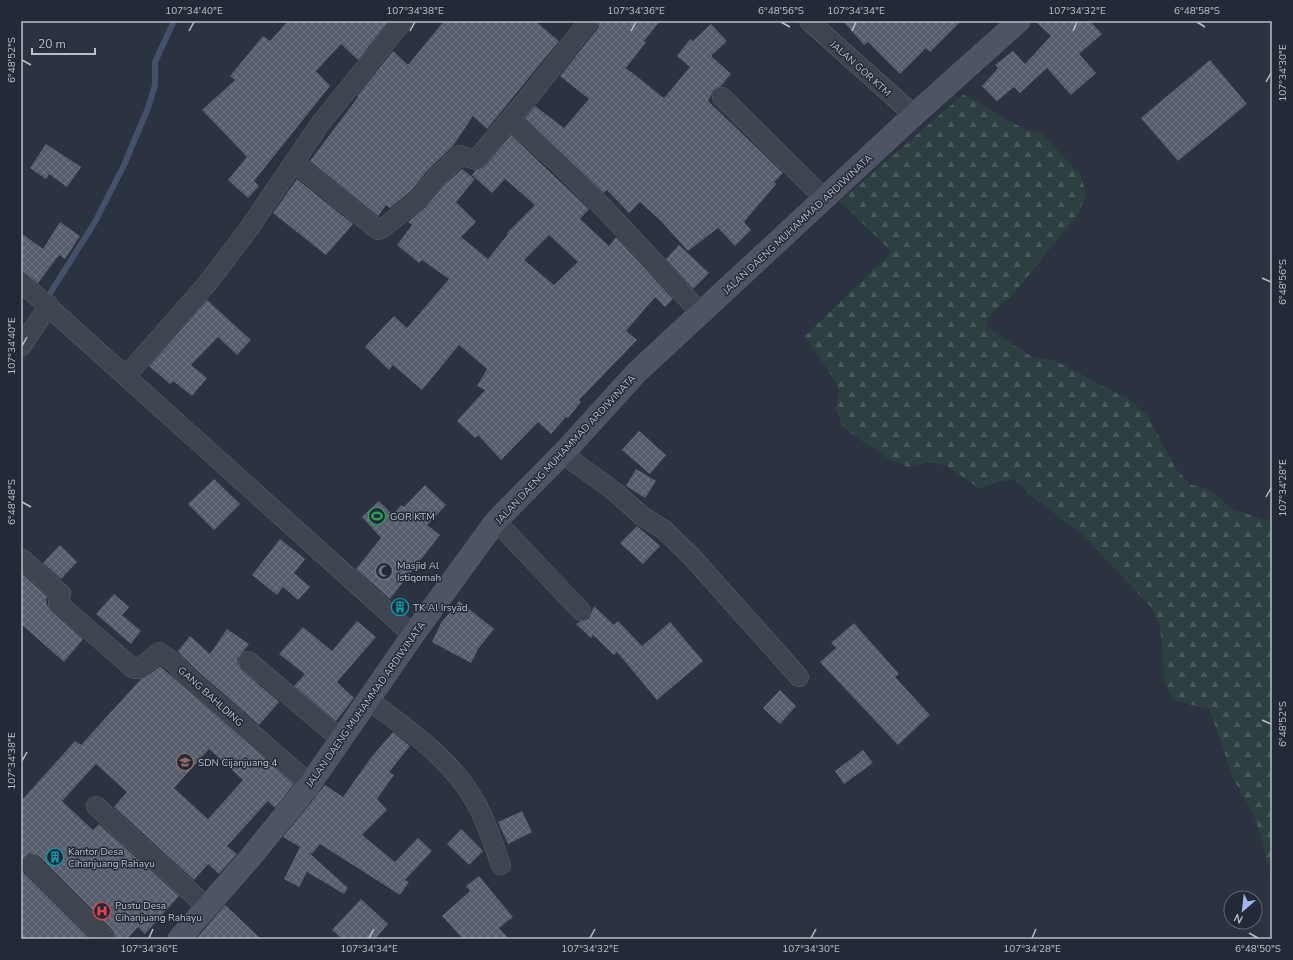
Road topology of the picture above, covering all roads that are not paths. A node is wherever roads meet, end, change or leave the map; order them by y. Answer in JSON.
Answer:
{"nodes":[{"id":1,"x":403,"y":21,"type":"edge"},
{"id":2,"x":809,"y":21,"type":"edge"},
{"id":3,"x":1019,"y":21,"type":"edge"},
{"id":4,"x":581,"y":24,"type":"edge"},
{"id":5,"x":722,"y":97,"type":"dead end"},
{"id":6,"x":914,"y":115,"type":"junction"},
{"id":7,"x":510,"y":120,"type":"junction"},
{"id":8,"x":294,"y":162,"type":"junction"},
{"id":9,"x":824,"y":198,"type":"junction"},
{"id":10,"x":21,"y":282,"type":"edge"},
{"id":11,"x":49,"y":305,"type":"junction"},
{"id":12,"x":702,"y":313,"type":"junction"},
{"id":13,"x":21,"y":347,"type":"edge"},
{"id":14,"x":126,"y":376,"type":"junction"},
{"id":15,"x":562,"y":454,"type":"junction"},
{"id":16,"x":496,"y":521,"type":"junction"},
{"id":17,"x":21,"y":558,"type":"edge"},
{"id":18,"x":580,"y":611,"type":"dead end"},
{"id":19,"x":413,"y":635,"type":"junction"},
{"id":20,"x":248,"y":660,"type":"dead end"},
{"id":21,"x":799,"y":677,"type":"dead end"},
{"id":22,"x":369,"y":700,"type":"junction"},
{"id":23,"x":342,"y":740,"type":"junction"},
{"id":24,"x":310,"y":784,"type":"junction"},
{"id":25,"x":96,"y":806,"type":"dead end"},
{"id":26,"x":31,"y":864,"type":"dead end"},
{"id":27,"x":502,"y":865,"type":"dead end"},
{"id":28,"x":207,"y":907,"type":"junction"},
{"id":29,"x":105,"y":939,"type":"edge"},
{"id":30,"x":179,"y":939,"type":"edge"}],
"edges":[{"from":1,"to":8,"type":"street"},
{"from":2,"to":6,"type":"street","name":"JALAN GOR KTM"},
{"from":3,"to":6,"type":"main road","name":"JALAN DAENG MUHAMMAD ARDIWINATA"},
{"from":4,"to":7,"type":"street"},
{"from":5,"to":9,"type":"street"},
{"from":6,"to":9,"type":"main road","name":"JALAN DAENG MUHAMMAD ARDIWINATA"},
{"from":7,"to":8,"type":"street"},
{"from":7,"to":12,"type":"street"},
{"from":8,"to":14,"type":"street"},
{"from":9,"to":12,"type":"main road","name":"JALAN DAENG MUHAMMAD ARDIWINATA"},
{"from":10,"to":11,"type":"street"},
{"from":11,"to":13,"type":"street"},
{"from":11,"to":14,"type":"street"},
{"from":12,"to":15,"type":"main road","name":"JALAN DAENG MUHAMMAD ARDIWINATA"},
{"from":14,"to":19,"type":"street"},
{"from":15,"to":16,"type":"main road","name":"JALAN DAENG MUHAMMAD ARDIWINATA"},
{"from":15,"to":21,"type":"street"},
{"from":16,"to":18,"type":"street"},
{"from":16,"to":19,"type":"main road","name":"JALAN DAENG MUHAMMAD ARDIWINATA"},
{"from":17,"to":24,"type":"street","name":"GANG BAHLDING"},
{"from":19,"to":22,"type":"main road","name":"JALAN DAENG MUHAMMAD ARDIWINATA"},
{"from":20,"to":23,"type":"street"},
{"from":22,"to":23,"type":"main road","name":"JALAN DAENG MUHAMMAD ARDIWINATA"},
{"from":22,"to":27,"type":"street"},
{"from":23,"to":24,"type":"main road","name":"JALAN DAENG MUHAMMAD ARDIWINATA"},
{"from":24,"to":28,"type":"main road","name":"JALAN DAENG MUHAMMAD ARDIWINATA"},
{"from":25,"to":28,"type":"street"},
{"from":26,"to":29,"type":"street"},
{"from":28,"to":30,"type":"main road","name":"JALAN DAENG MUHAMMAD ARDIWINATA"}]}
